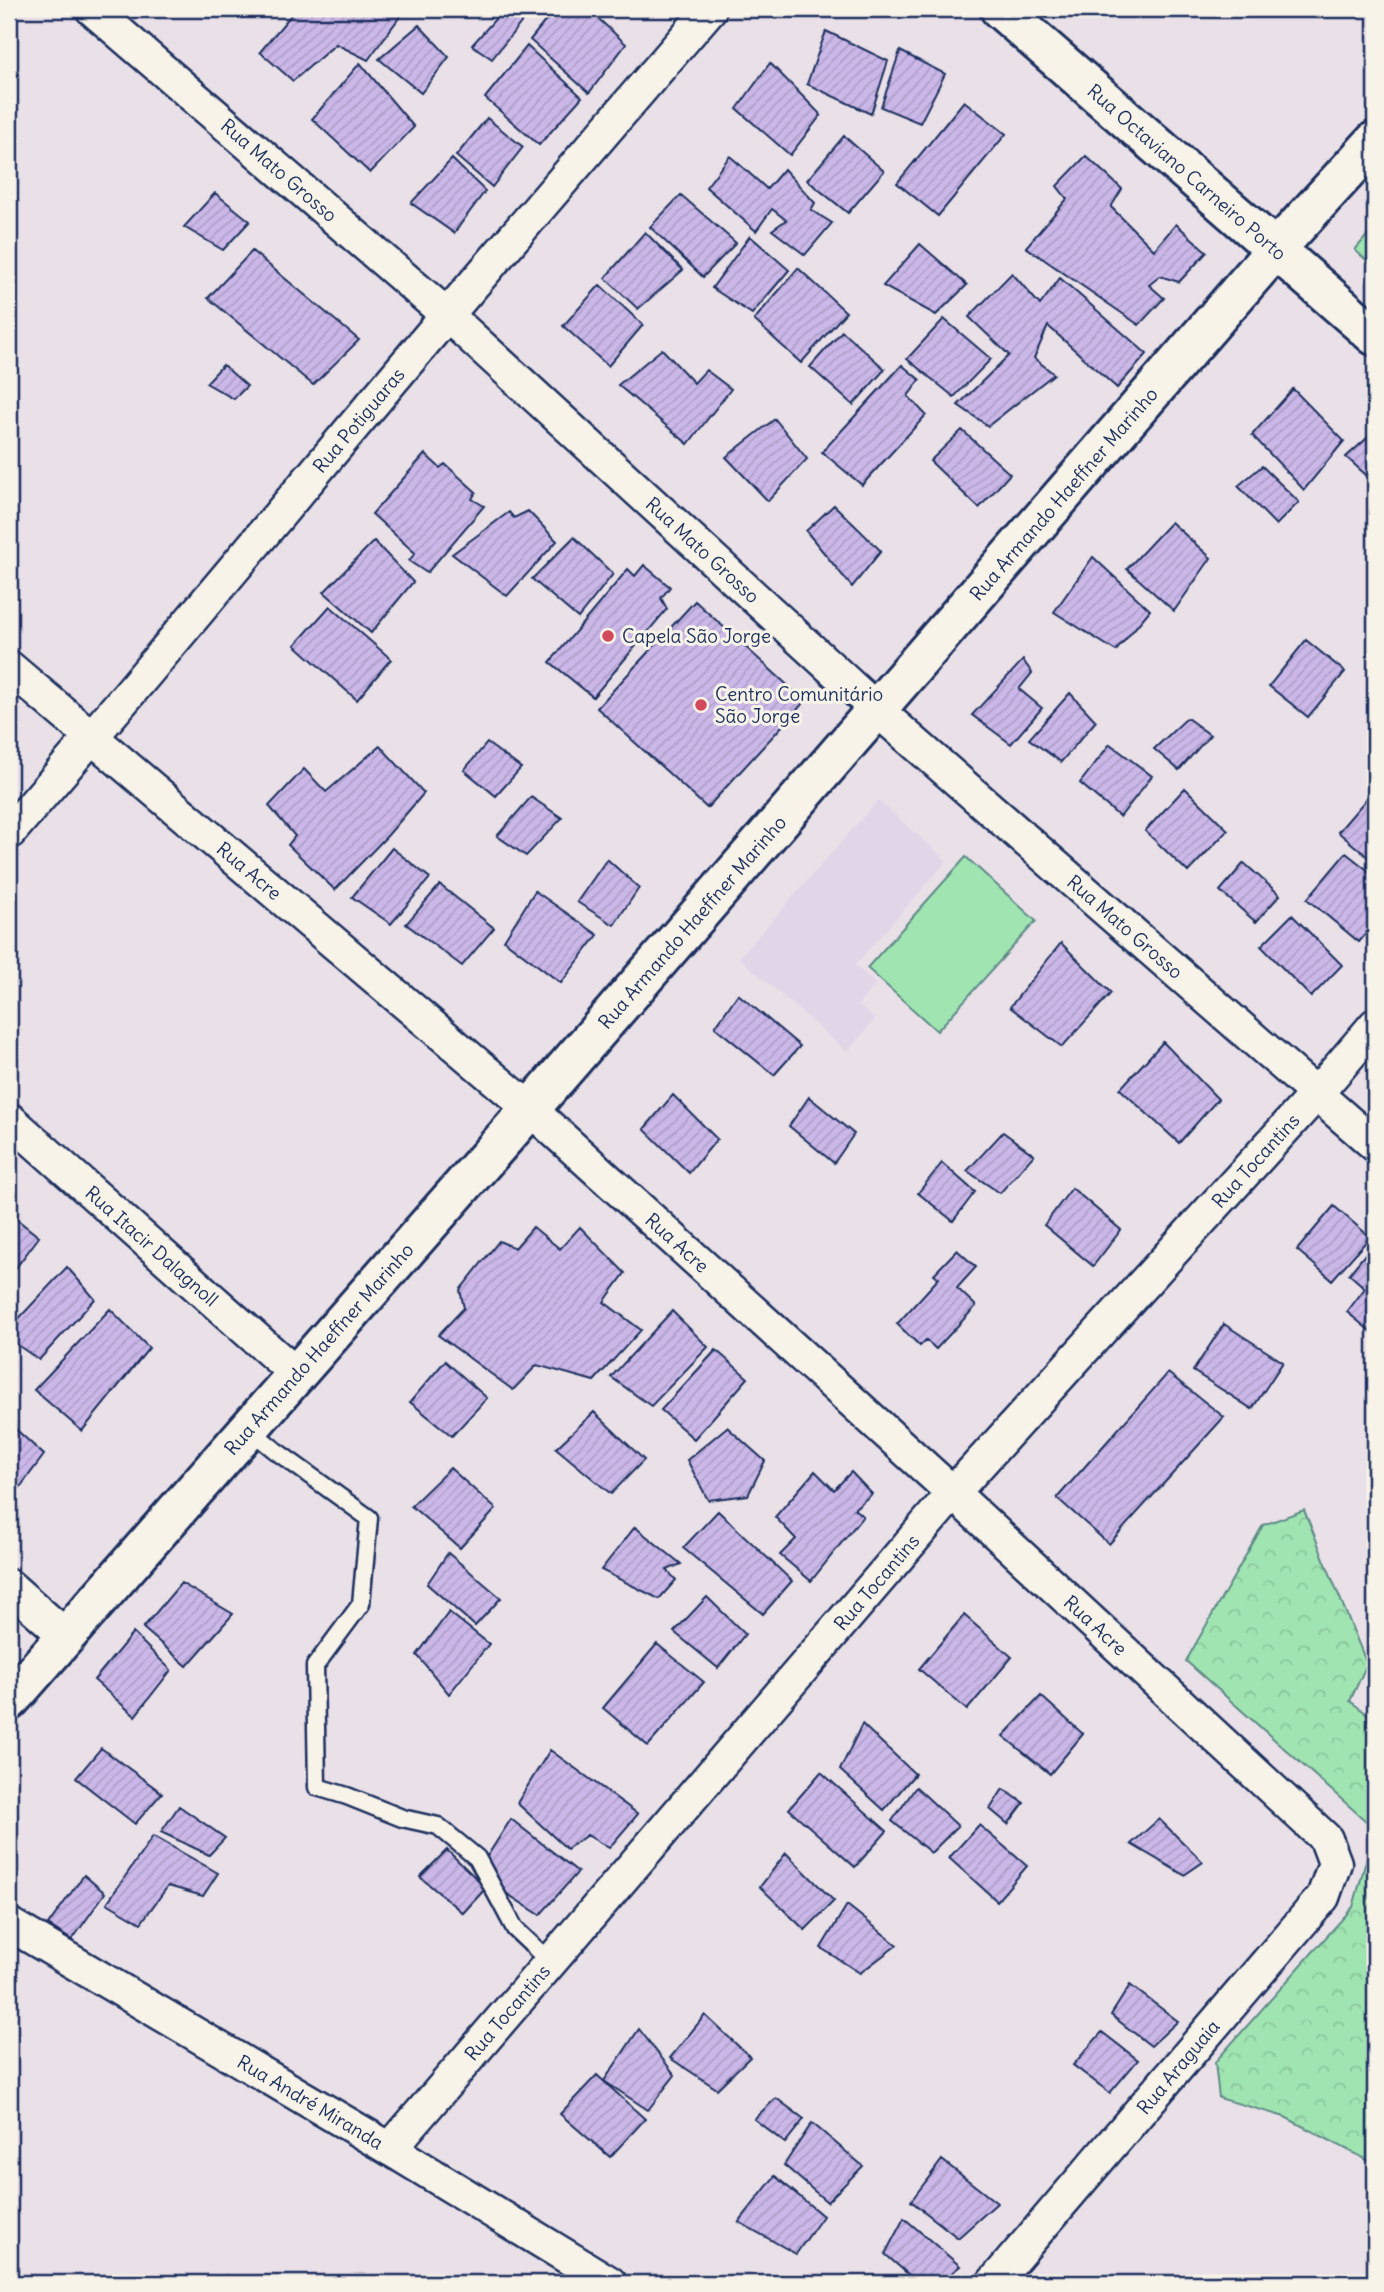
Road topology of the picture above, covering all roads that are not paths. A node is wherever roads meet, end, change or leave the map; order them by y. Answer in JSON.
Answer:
{"nodes":[{"id":1,"x":92,"y":9,"type":"edge"},
{"id":2,"x":710,"y":9,"type":"edge"},
{"id":3,"x":1000,"y":9,"type":"edge"},
{"id":4,"x":1375,"y":141,"type":"edge"},
{"id":5,"x":1276,"y":249,"type":"junction"},
{"id":6,"x":447,"y":315,"type":"junction"},
{"id":7,"x":1375,"y":336,"type":"edge"},
{"id":8,"x":9,"y":667,"type":"edge"},
{"id":9,"x":877,"y":709,"type":"junction"},
{"id":10,"x":92,"y":737,"type":"junction"},
{"id":11,"x":9,"y":833,"type":"edge"},
{"id":12,"x":1375,"y":1024,"type":"edge"},
{"id":13,"x":1317,"y":1093,"type":"junction"},
{"id":14,"x":530,"y":1108,"type":"junction"},
{"id":15,"x":9,"y":1119,"type":"edge"},
{"id":16,"x":1375,"y":1145,"type":"edge"},
{"id":17,"x":296,"y":1374,"type":"junction"},
{"id":18,"x":248,"y":1428,"type":"junction"},
{"id":19,"x":953,"y":1493,"type":"junction"},
{"id":20,"x":9,"y":1586,"type":"edge"},
{"id":21,"x":67,"y":1637,"type":"junction"},
{"id":22,"x":9,"y":1701,"type":"edge"},
{"id":23,"x":1326,"y":1839,"type":"joint"},
{"id":24,"x":9,"y":1924,"type":"edge"},
{"id":25,"x":550,"y":1962,"type":"junction"},
{"id":26,"x":390,"y":2149,"type":"junction"},
{"id":27,"x":610,"y":2283,"type":"edge"},
{"id":28,"x":993,"y":2283,"type":"edge"}],
"edges":[{"from":1,"to":6,"type":"street","name":"Rua Mato Grosso"},
{"from":2,"to":6,"type":"street","name":"Rua Potiguaras"},
{"from":3,"to":5,"type":"street","name":"Rua Octaviano Carneiro Porto"},
{"from":4,"to":5,"type":"street","name":"Rua Armando Haeffner Marinho"},
{"from":5,"to":7,"type":"street","name":"Rua Octaviano Carneiro Porto"},
{"from":5,"to":9,"type":"street","name":"Rua Armando Haeffner Marinho"},
{"from":6,"to":9,"type":"street","name":"Rua Mato Grosso"},
{"from":6,"to":10,"type":"street","name":"Rua Potiguaras"},
{"from":8,"to":10,"type":"street","name":"Rua Acre"},
{"from":9,"to":13,"type":"street","name":"Rua Mato Grosso"},
{"from":9,"to":14,"type":"street","name":"Rua Armando Haeffner Marinho"},
{"from":10,"to":11,"type":"street","name":"Rua Potiguaras"},
{"from":10,"to":14,"type":"street","name":"Rua Acre"},
{"from":12,"to":13,"type":"street","name":"Rua Tocantins"},
{"from":13,"to":16,"type":"street","name":"Rua Mato Grosso"},
{"from":13,"to":19,"type":"street","name":"Rua Tocantins"},
{"from":14,"to":17,"type":"street","name":"Rua Armando Haeffner Marinho"},
{"from":14,"to":19,"type":"street","name":"Rua Acre"},
{"from":15,"to":17,"type":"street","name":"Rua Itacir Dalagnoll"},
{"from":17,"to":18,"type":"street","name":"Rua Armando Haeffner Marinho"},
{"from":18,"to":21,"type":"street","name":"Rua Armando Haeffner Marinho"},
{"from":18,"to":25,"type":"lane"},
{"from":19,"to":23,"type":"street","name":"Rua Acre"},
{"from":19,"to":25,"type":"street","name":"Rua Tocantins"},
{"from":20,"to":21,"type":"street"},
{"from":21,"to":22,"type":"street","name":"Rua Armando Haeffner Marinho"},
{"from":23,"to":28,"type":"street","name":"Rua Araguaia"},
{"from":24,"to":26,"type":"street","name":"Rua André Miranda"},
{"from":25,"to":26,"type":"street","name":"Rua Tocantins"},
{"from":26,"to":27,"type":"street","name":"Rua André Miranda"}]}
